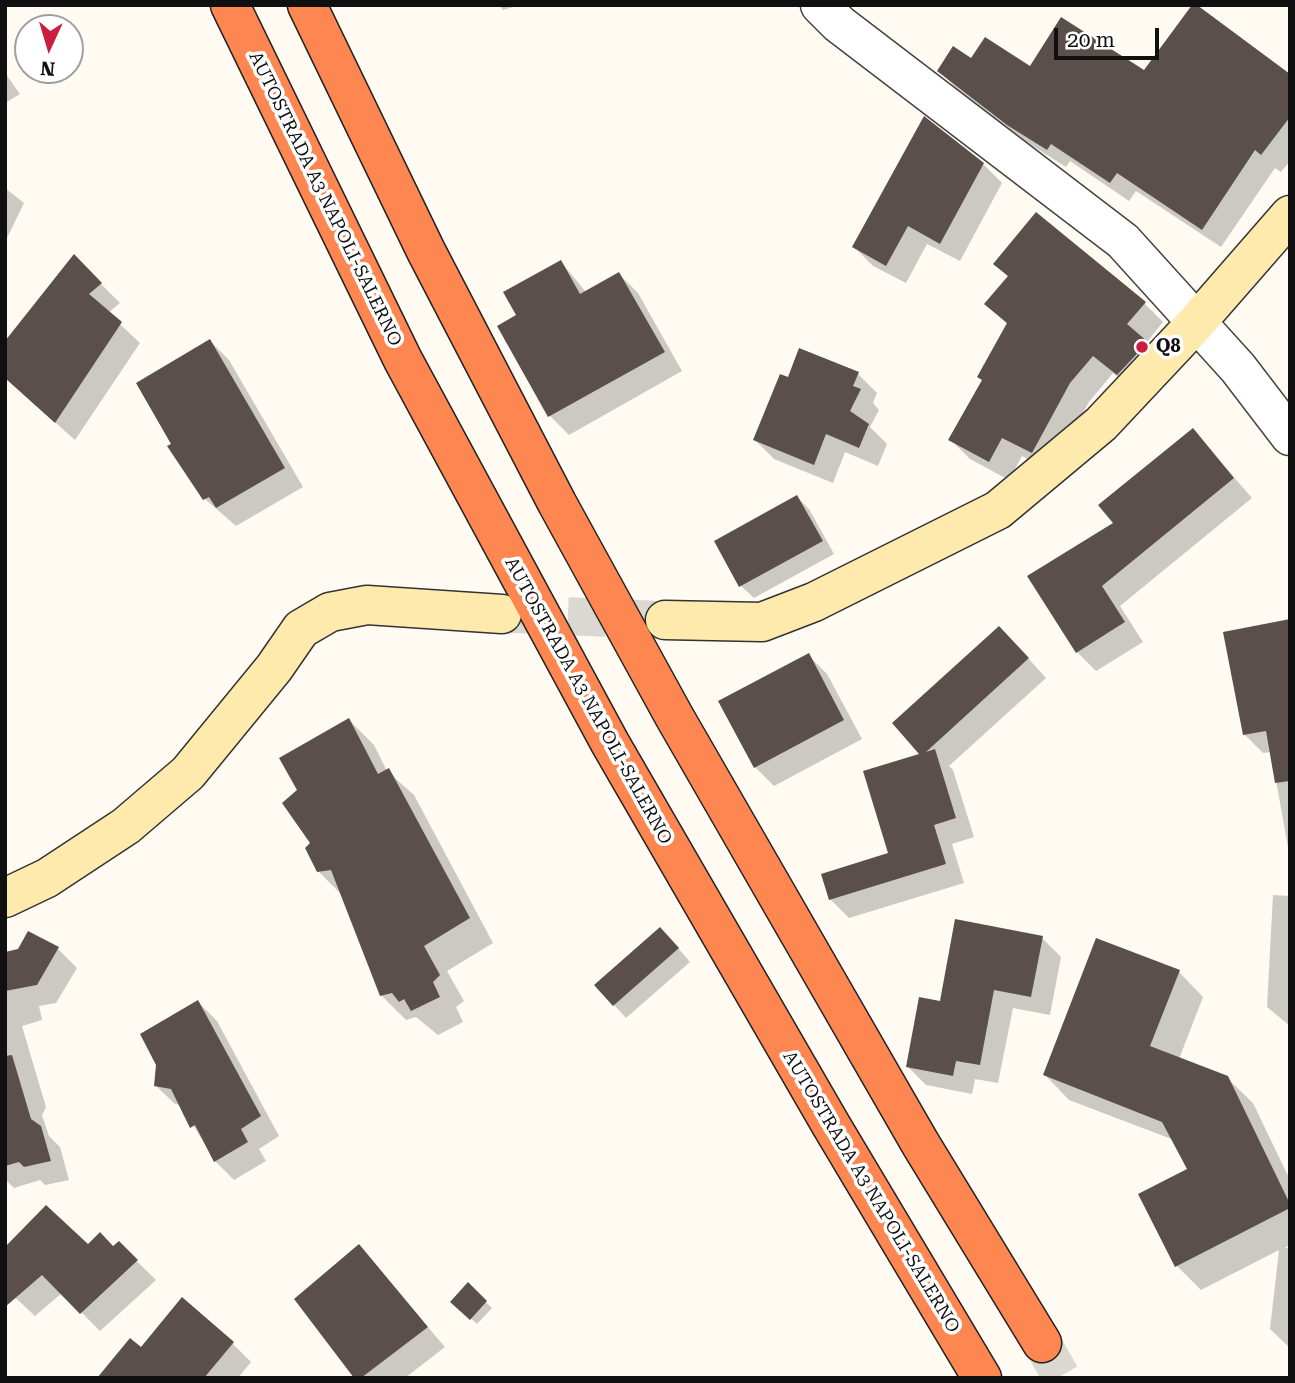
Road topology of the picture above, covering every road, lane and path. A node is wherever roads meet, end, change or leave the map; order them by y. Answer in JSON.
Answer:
{"nodes":[{"id":1,"x":230,"y":5,"type":"edge"},
{"id":2,"x":307,"y":5,"type":"edge"},
{"id":3,"x":820,"y":5,"type":"edge"},
{"id":4,"x":1290,"y":215,"type":"edge"},
{"id":5,"x":1195,"y":324,"type":"junction"},
{"id":6,"x":1290,"y":436,"type":"edge"},
{"id":7,"x":502,"y":614,"type":"tunnel mouth"},
{"id":8,"x":665,"y":620,"type":"tunnel mouth"},
{"id":9,"x":5,"y":898,"type":"edge"},
{"id":10,"x":1042,"y":1343,"type":"tunnel mouth"},
{"id":11,"x":982,"y":1378,"type":"edge"}],
"edges":[{"from":1,"to":11,"type":"highway","name":"AUTOSTRADA A3 NAPOLI-SALERNO"},
{"from":2,"to":10,"type":"highway"},
{"from":3,"to":5,"type":"street"},
{"from":4,"to":5,"type":"street"},
{"from":5,"to":6,"type":"street"},
{"from":5,"to":8,"type":"street"},
{"from":7,"to":9,"type":"street"}]}
